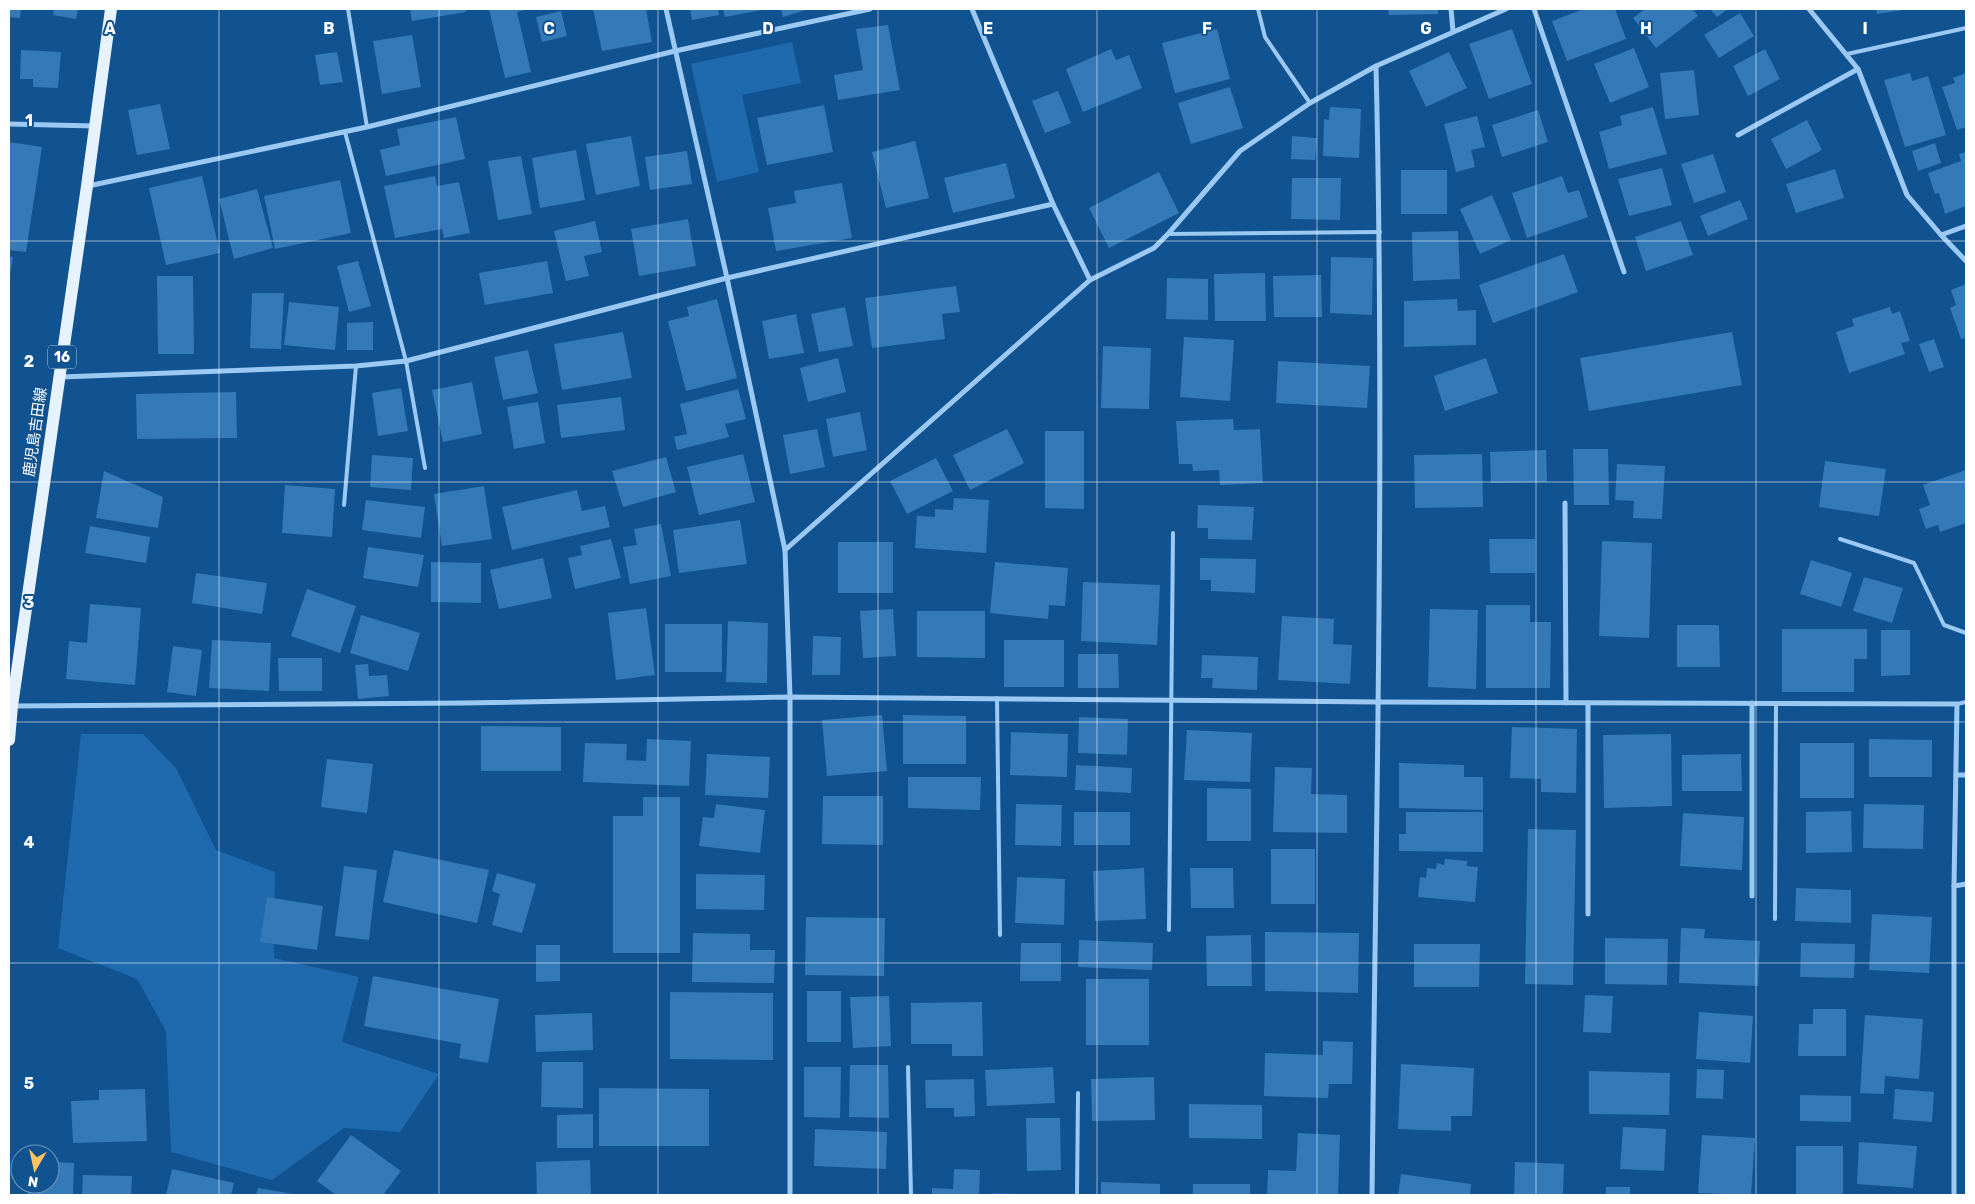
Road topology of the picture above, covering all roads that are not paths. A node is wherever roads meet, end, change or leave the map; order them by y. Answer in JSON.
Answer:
{"nodes":[{"id":1,"x":111,"y":9,"type":"edge"},
{"id":2,"x":348,"y":9,"type":"edge"},
{"id":3,"x":666,"y":9,"type":"edge"},
{"id":4,"x":870,"y":9,"type":"edge"},
{"id":5,"x":972,"y":9,"type":"edge"},
{"id":6,"x":1258,"y":9,"type":"edge"},
{"id":7,"x":1452,"y":9,"type":"edge"},
{"id":8,"x":1506,"y":9,"type":"edge"},
{"id":9,"x":1534,"y":9,"type":"edge"},
{"id":10,"x":1809,"y":9,"type":"edge"},
{"id":11,"x":1966,"y":28,"type":"edge"},
{"id":12,"x":1453,"y":31,"type":"junction"},
{"id":13,"x":675,"y":51,"type":"junction"},
{"id":14,"x":1847,"y":54,"type":"junction"},
{"id":15,"x":1376,"y":66,"type":"junction"},
{"id":16,"x":1858,"y":69,"type":"junction"},
{"id":17,"x":1310,"y":102,"type":"junction"},
{"id":18,"x":9,"y":124,"type":"edge"},
{"id":19,"x":95,"y":126,"type":"junction"},
{"id":20,"x":367,"y":127,"type":"junction"},
{"id":21,"x":345,"y":132,"type":"junction"},
{"id":22,"x":1738,"y":135,"type":"dead end"},
{"id":23,"x":87,"y":186,"type":"junction"},
{"id":24,"x":1053,"y":204,"type":"junction"},
{"id":25,"x":1966,"y":226,"type":"edge"},
{"id":26,"x":1380,"y":232,"type":"junction"},
{"id":27,"x":1168,"y":234,"type":"junction"},
{"id":28,"x":1941,"y":235,"type":"junction"},
{"id":29,"x":1966,"y":261,"type":"edge"},
{"id":30,"x":1624,"y":272,"type":"dead end"},
{"id":31,"x":727,"y":278,"type":"junction"},
{"id":32,"x":1090,"y":280,"type":"junction"},
{"id":33,"x":406,"y":361,"type":"junction"},
{"id":34,"x":356,"y":366,"type":"junction"},
{"id":35,"x":59,"y":377,"type":"junction"},
{"id":36,"x":425,"y":468,"type":"dead end"},
{"id":37,"x":1566,"y":504,"type":"dead end"},
{"id":38,"x":344,"y":505,"type":"dead end"},
{"id":39,"x":1173,"y":533,"type":"dead end"},
{"id":40,"x":1840,"y":539,"type":"dead end"},
{"id":41,"x":785,"y":550,"type":"junction"},
{"id":42,"x":1966,"y":633,"type":"edge"},
{"id":43,"x":790,"y":696,"type":"junction"},
{"id":44,"x":997,"y":698,"type":"junction"},
{"id":45,"x":1171,"y":700,"type":"junction"},
{"id":46,"x":1378,"y":702,"type":"junction"},
{"id":47,"x":1966,"y":702,"type":"edge"},
{"id":48,"x":1566,"y":703,"type":"junction"},
{"id":49,"x":1588,"y":703,"type":"junction"},
{"id":50,"x":1752,"y":703,"type":"junction"},
{"id":51,"x":1776,"y":703,"type":"junction"},
{"id":52,"x":1957,"y":704,"type":"junction"},
{"id":53,"x":10,"y":706,"type":"edge"},
{"id":54,"x":9,"y":740,"type":"edge"},
{"id":55,"x":1956,"y":775,"type":"junction"},
{"id":56,"x":1966,"y":775,"type":"edge"},
{"id":57,"x":1966,"y":884,"type":"edge"},
{"id":58,"x":1954,"y":886,"type":"junction"},
{"id":59,"x":1752,"y":896,"type":"dead end"},
{"id":60,"x":1588,"y":914,"type":"dead end"},
{"id":61,"x":1775,"y":919,"type":"dead end"},
{"id":62,"x":1169,"y":930,"type":"dead end"},
{"id":63,"x":1000,"y":935,"type":"dead end"},
{"id":64,"x":908,"y":1067,"type":"dead end"},
{"id":65,"x":1078,"y":1093,"type":"dead end"},
{"id":66,"x":790,"y":1195,"type":"edge"},
{"id":67,"x":911,"y":1195,"type":"edge"},
{"id":68,"x":1077,"y":1195,"type":"edge"},
{"id":69,"x":1372,"y":1195,"type":"edge"},
{"id":70,"x":1954,"y":1195,"type":"edge"}],
"edges":[{"from":1,"to":19,"type":"main road","name":"鹿児島吉田線","number":"16"},
{"from":2,"to":20,"type":"lane"},
{"from":3,"to":13,"type":"street"},
{"from":4,"to":13,"type":"street"},
{"from":5,"to":24,"type":"street"},
{"from":6,"to":17,"type":"lane"},
{"from":7,"to":12,"type":"street"},
{"from":8,"to":12,"type":"street"},
{"from":9,"to":30,"type":"street"},
{"from":10,"to":14,"type":"street"},
{"from":11,"to":14,"type":"lane"},
{"from":12,"to":15,"type":"street"},
{"from":13,"to":20,"type":"street"},
{"from":13,"to":31,"type":"street"},
{"from":14,"to":16,"type":"street"},
{"from":15,"to":17,"type":"street"},
{"from":15,"to":26,"type":"street"},
{"from":16,"to":22,"type":"street"},
{"from":16,"to":28,"type":"street"},
{"from":17,"to":27,"type":"street"},
{"from":18,"to":19,"type":"street"},
{"from":19,"to":23,"type":"main road","name":"鹿児島吉田線","number":"16"},
{"from":20,"to":21,"type":"street"},
{"from":21,"to":23,"type":"street"},
{"from":21,"to":33,"type":"lane"},
{"from":23,"to":35,"type":"main road","name":"鹿児島吉田線","number":"16"},
{"from":24,"to":31,"type":"street"},
{"from":24,"to":32,"type":"street"},
{"from":25,"to":28,"type":"street"},
{"from":26,"to":27,"type":"lane"},
{"from":26,"to":46,"type":"street"},
{"from":27,"to":32,"type":"street"},
{"from":28,"to":29,"type":"street"},
{"from":31,"to":33,"type":"street"},
{"from":31,"to":41,"type":"street"},
{"from":32,"to":41,"type":"street"},
{"from":33,"to":34,"type":"street"},
{"from":33,"to":36,"type":"lane"},
{"from":34,"to":35,"type":"street"},
{"from":34,"to":38,"type":"lane"},
{"from":35,"to":53,"type":"main road","name":"鹿児島吉田線","number":"16"},
{"from":37,"to":48,"type":"street"},
{"from":39,"to":45,"type":"lane"},
{"from":40,"to":42,"type":"lane"},
{"from":41,"to":43,"type":"street"},
{"from":43,"to":44,"type":"street"},
{"from":43,"to":53,"type":"street"},
{"from":43,"to":66,"type":"street"},
{"from":44,"to":45,"type":"street"},
{"from":44,"to":63,"type":"lane"},
{"from":45,"to":46,"type":"street"},
{"from":45,"to":62,"type":"lane"},
{"from":46,"to":48,"type":"street"},
{"from":46,"to":69,"type":"street"},
{"from":47,"to":52,"type":"lane"},
{"from":48,"to":49,"type":"street"},
{"from":49,"to":50,"type":"street"},
{"from":49,"to":60,"type":"street"},
{"from":50,"to":51,"type":"street"},
{"from":50,"to":59,"type":"street"},
{"from":51,"to":52,"type":"street"},
{"from":51,"to":61,"type":"lane"},
{"from":52,"to":55,"type":"street"},
{"from":53,"to":54,"type":"main road","name":"鹿児島吉田線","number":"16"},
{"from":55,"to":56,"type":"street"},
{"from":55,"to":58,"type":"street"},
{"from":57,"to":58,"type":"street"},
{"from":58,"to":70,"type":"street"},
{"from":64,"to":67,"type":"lane"},
{"from":65,"to":68,"type":"lane"}]}
